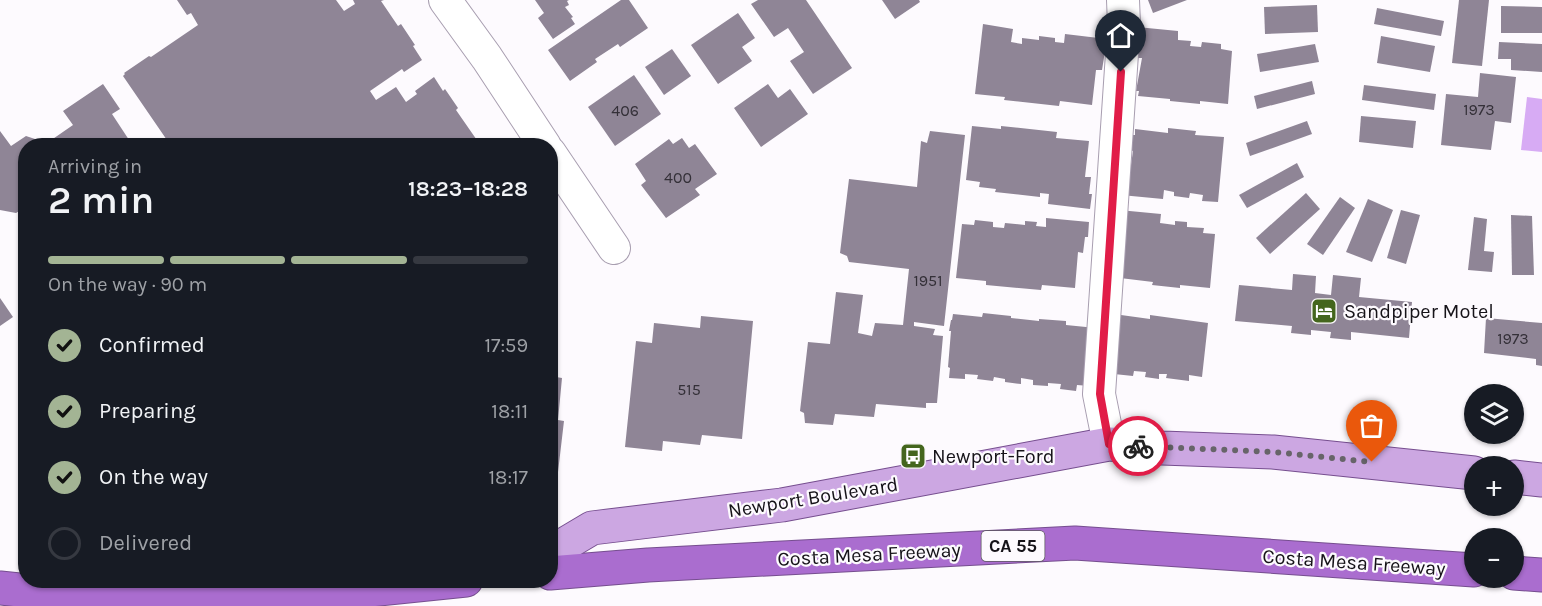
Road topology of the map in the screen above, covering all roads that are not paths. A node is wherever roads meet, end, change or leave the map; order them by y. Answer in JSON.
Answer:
{"nodes":[{"id":1,"x":445,"y":0,"type":"edge"},
{"id":2,"x":1123,"y":0,"type":"edge"},
{"id":3,"x":540,"y":138,"type":"edge"},
{"id":4,"x":558,"y":165,"type":"edge"},
{"id":5,"x":614,"y":248,"type":"dead end"},
{"id":6,"x":1109,"y":444,"type":"junction"},
{"id":7,"x":1464,"y":471,"type":"edge"},
{"id":8,"x":1524,"y":478,"type":"edge"},
{"id":9,"x":1542,"y":480,"type":"edge"},
{"id":10,"x":558,"y":548,"type":"edge"},
{"id":11,"x":1464,"y":569,"type":"edge"},
{"id":12,"x":558,"y":572,"type":"edge"},
{"id":13,"x":1524,"y":573,"type":"edge"},
{"id":14,"x":1542,"y":574,"type":"edge"},
{"id":15,"x":0,"y":588,"type":"edge"},
{"id":16,"x":395,"y":588,"type":"edge"}],
"edges":[{"from":1,"to":3,"type":"street"},
{"from":2,"to":6,"type":"street"},
{"from":4,"to":5,"type":"street"},
{"from":6,"to":7,"type":"main road","name":"Newport Boulevard"},
{"from":6,"to":10,"type":"main road","name":"Newport Boulevard"},
{"from":8,"to":9,"type":"main road"},
{"from":11,"to":12,"type":"highway","name":"Costa Mesa Freeway","number":"CA 55"},
{"from":13,"to":14,"type":"highway"},
{"from":15,"to":16,"type":"highway"}]}
